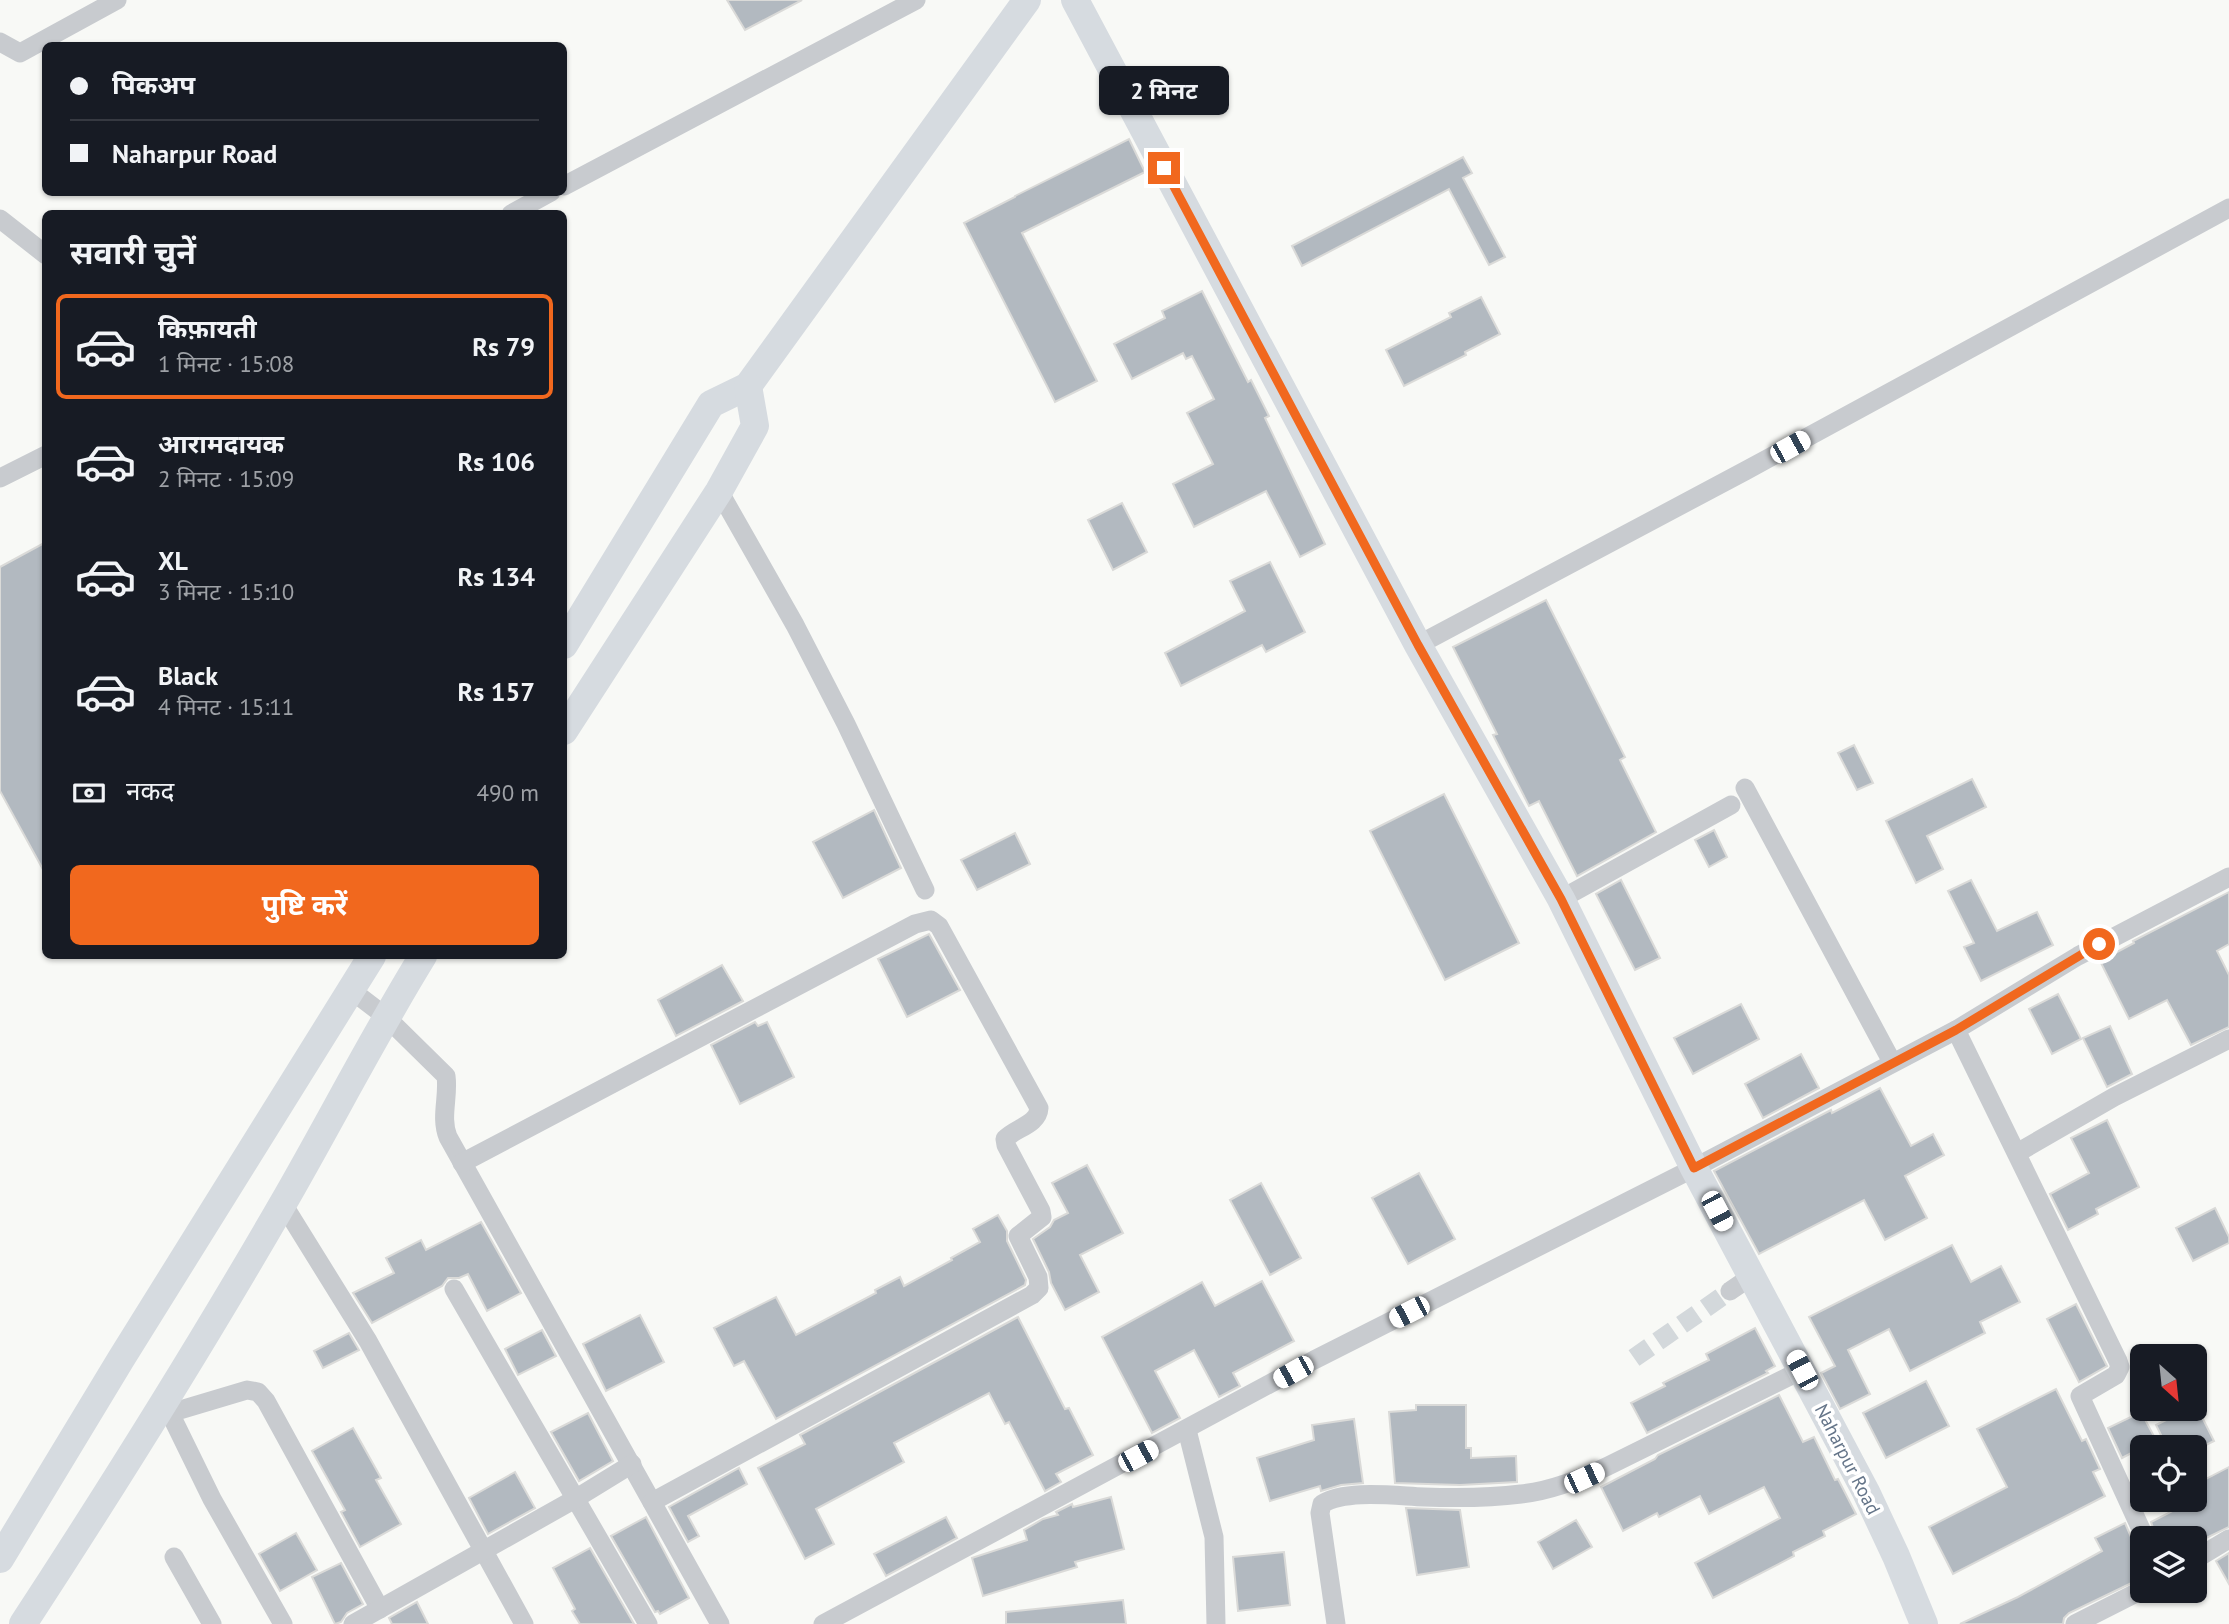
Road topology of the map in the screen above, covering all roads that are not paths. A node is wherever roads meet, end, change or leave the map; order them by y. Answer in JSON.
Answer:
{"nodes":[{"id":1,"x":117,"y":0,"type":"edge"},
{"id":2,"x":916,"y":0,"type":"edge"},
{"id":3,"x":1027,"y":0,"type":"edge"},
{"id":4,"x":1075,"y":0,"type":"edge"},
{"id":5,"x":0,"y":42,"type":"edge"},
{"id":6,"x":567,"y":184,"type":"edge"},
{"id":7,"x":544,"y":196,"type":"edge"},
{"id":8,"x":2229,"y":208,"type":"edge"},
{"id":9,"x":518,"y":210,"type":"edge"},
{"id":10,"x":0,"y":219,"type":"edge"},
{"id":11,"x":42,"y":252,"type":"edge"},
{"id":12,"x":748,"y":386,"type":"junction"},
{"id":13,"x":42,"y":457,"type":"edge"},
{"id":14,"x":0,"y":478,"type":"edge"},
{"id":15,"x":719,"y":491,"type":"junction"},
{"id":16,"x":567,"y":640,"type":"edge"},
{"id":17,"x":1418,"y":645,"type":"junction"},
{"id":18,"x":567,"y":726,"type":"edge"},
{"id":19,"x":1745,"y":788,"type":"dead end"},
{"id":20,"x":1731,"y":805,"type":"dead end"},
{"id":21,"x":2229,"y":877,"type":"edge"},
{"id":22,"x":925,"y":890,"type":"dead end"},
{"id":23,"x":1561,"y":899,"type":"junction"},
{"id":24,"x":370,"y":959,"type":"edge"},
{"id":25,"x":421,"y":959,"type":"edge"},
{"id":26,"x":351,"y":990,"type":"junction"},
{"id":27,"x":385,"y":1016,"type":"junction"},
{"id":28,"x":1956,"y":1030,"type":"junction"},
{"id":29,"x":2229,"y":1039,"type":"edge"},
{"id":30,"x":1892,"y":1062,"type":"junction"},
{"id":31,"x":2017,"y":1153,"type":"junction"},
{"id":32,"x":462,"y":1163,"type":"junction"},
{"id":33,"x":1694,"y":1168,"type":"junction"},
{"id":34,"x":283,"y":1204,"type":"junction"},
{"id":35,"x":454,"y":1289,"type":"dead end"},
{"id":36,"x":1802,"y":1370,"type":"junction"},
{"id":37,"x":167,"y":1408,"type":"junction"},
{"id":38,"x":1187,"y":1430,"type":"junction"},
{"id":39,"x":632,"y":1464,"type":"junction"},
{"id":40,"x":575,"y":1499,"type":"junction"},
{"id":41,"x":652,"y":1502,"type":"junction"},
{"id":42,"x":2140,"y":1526,"type":"edge"},
{"id":43,"x":2229,"y":1539,"type":"edge"},
{"id":44,"x":483,"y":1550,"type":"junction"},
{"id":45,"x":2207,"y":1552,"type":"edge"},
{"id":46,"x":174,"y":1556,"type":"dead end"},
{"id":47,"x":0,"y":1559,"type":"edge"},
{"id":48,"x":2130,"y":1596,"type":"edge"},
{"id":49,"x":380,"y":1609,"type":"junction"},
{"id":50,"x":23,"y":1624,"type":"edge"},
{"id":51,"x":212,"y":1624,"type":"edge"},
{"id":52,"x":283,"y":1624,"type":"edge"},
{"id":53,"x":354,"y":1624,"type":"edge"},
{"id":54,"x":524,"y":1624,"type":"edge"},
{"id":55,"x":648,"y":1624,"type":"edge"},
{"id":56,"x":720,"y":1624,"type":"edge"},
{"id":57,"x":823,"y":1624,"type":"edge"},
{"id":58,"x":1216,"y":1624,"type":"edge"},
{"id":59,"x":1336,"y":1624,"type":"edge"},
{"id":60,"x":1924,"y":1624,"type":"edge"},
{"id":61,"x":2075,"y":1624,"type":"edge"}],
"edges":[{"from":1,"to":5,"type":"street"},
{"from":2,"to":6,"type":"street"},
{"from":3,"to":12,"type":"street"},
{"from":4,"to":17,"type":"street","name":"Naharpur Road"},
{"from":7,"to":9,"type":"street"},
{"from":8,"to":17,"type":"street"},
{"from":10,"to":11,"type":"street"},
{"from":12,"to":15,"type":"street"},
{"from":12,"to":16,"type":"street"},
{"from":13,"to":14,"type":"street"},
{"from":15,"to":18,"type":"street"},
{"from":15,"to":22,"type":"street"},
{"from":17,"to":23,"type":"street","name":"Naharpur Road"},
{"from":19,"to":30,"type":"street"},
{"from":20,"to":23,"type":"street"},
{"from":21,"to":28,"type":"street"},
{"from":23,"to":33,"type":"street","name":"Naharpur Road"},
{"from":24,"to":26,"type":"street"},
{"from":25,"to":27,"type":"street"},
{"from":26,"to":27,"type":"street"},
{"from":26,"to":47,"type":"street"},
{"from":27,"to":32,"type":"street"},
{"from":27,"to":34,"type":"street"},
{"from":28,"to":30,"type":"street"},
{"from":28,"to":31,"type":"street"},
{"from":29,"to":31,"type":"street"},
{"from":30,"to":33,"type":"street"},
{"from":31,"to":42,"type":"street"},
{"from":32,"to":39,"type":"street"},
{"from":32,"to":41,"type":"street"},
{"from":33,"to":36,"type":"street","name":"Naharpur Road"},
{"from":33,"to":38,"type":"street"},
{"from":34,"to":37,"type":"street"},
{"from":34,"to":44,"type":"street"},
{"from":35,"to":40,"type":"street"},
{"from":36,"to":59,"type":"street"},
{"from":36,"to":60,"type":"street","name":"Naharpur Road"},
{"from":37,"to":49,"type":"street"},
{"from":37,"to":50,"type":"street"},
{"from":37,"to":52,"type":"street"},
{"from":38,"to":57,"type":"street"},
{"from":38,"to":58,"type":"street"},
{"from":39,"to":40,"type":"street"},
{"from":39,"to":41,"type":"street"},
{"from":40,"to":44,"type":"street"},
{"from":40,"to":55,"type":"street"},
{"from":41,"to":56,"type":"street"},
{"from":43,"to":45,"type":"street"},
{"from":44,"to":49,"type":"street"},
{"from":44,"to":54,"type":"street"},
{"from":46,"to":51,"type":"street"},
{"from":48,"to":61,"type":"street"},
{"from":49,"to":53,"type":"street"}]}
